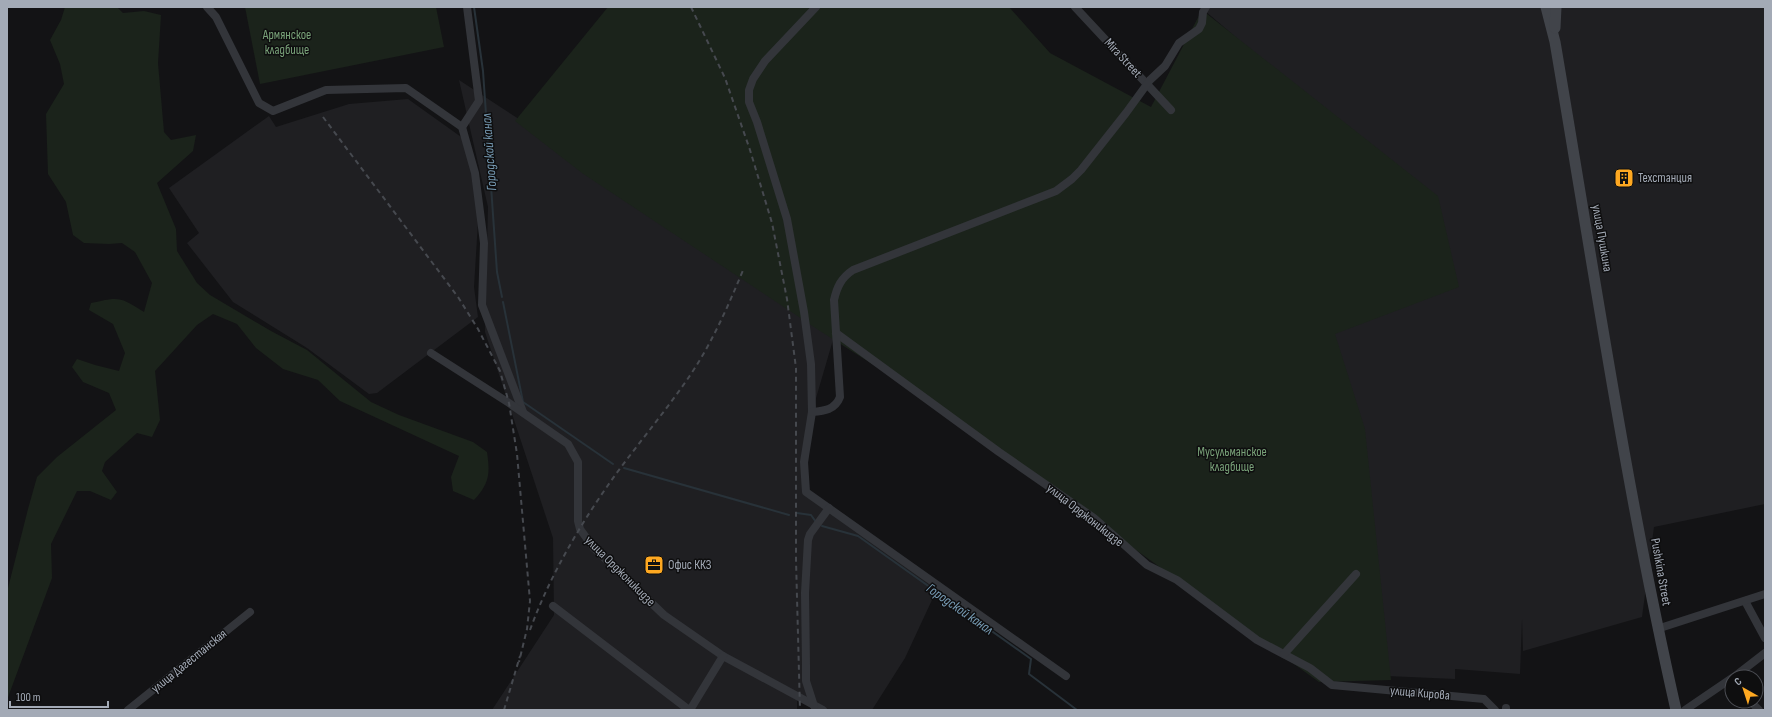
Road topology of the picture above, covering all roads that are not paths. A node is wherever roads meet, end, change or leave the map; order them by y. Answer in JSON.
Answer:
{"nodes":[{"id":1,"x":208,"y":7,"type":"edge"},
{"id":2,"x":467,"y":7,"type":"edge"},
{"id":3,"x":816,"y":7,"type":"edge"},
{"id":4,"x":1075,"y":7,"type":"edge"},
{"id":5,"x":1546,"y":7,"type":"edge"},
{"id":6,"x":1556,"y":7,"type":"edge"},
{"id":7,"x":1202,"y":9,"type":"edge"},
{"id":8,"x":1555,"y":42,"type":"junction"},
{"id":9,"x":1147,"y":84,"type":"junction"},
{"id":10,"x":1172,"y":110,"type":"dead end"},
{"id":11,"x":462,"y":127,"type":"junction"},
{"id":12,"x":836,"y":333,"type":"junction"},
{"id":13,"x":432,"y":354,"type":"dead end"},
{"id":14,"x":522,"y":412,"type":"junction"},
{"id":15,"x":812,"y":412,"type":"junction"},
{"id":16,"x":828,"y":508,"type":"junction"},
{"id":17,"x":1356,"y":574,"type":"dead end"},
{"id":18,"x":1765,"y":594,"type":"edge"},
{"id":19,"x":1745,"y":601,"type":"junction"},
{"id":20,"x":553,"y":606,"type":"dead end"},
{"id":21,"x":250,"y":612,"type":"dead end"},
{"id":22,"x":1657,"y":629,"type":"junction"},
{"id":23,"x":1765,"y":638,"type":"edge"},
{"id":24,"x":1765,"y":653,"type":"edge"},
{"id":25,"x":1284,"y":654,"type":"junction"},
{"id":26,"x":724,"y":656,"type":"junction"},
{"id":27,"x":1745,"y":669,"type":"edge"},
{"id":28,"x":1066,"y":676,"type":"dead end"},
{"id":29,"x":1724,"y":685,"type":"edge"},
{"id":30,"x":1340,"y":686,"type":"joint"},
{"id":31,"x":814,"y":706,"type":"junction"},
{"id":32,"x":128,"y":710,"type":"edge"},
{"id":33,"x":690,"y":710,"type":"edge"},
{"id":34,"x":823,"y":710,"type":"edge"},
{"id":35,"x":1495,"y":710,"type":"edge"},
{"id":36,"x":1676,"y":710,"type":"edge"},
{"id":37,"x":1685,"y":710,"type":"edge"}],
"edges":[{"from":1,"to":11,"type":"street"},
{"from":2,"to":11,"type":"street"},
{"from":3,"to":15,"type":"street"},
{"from":4,"to":9,"type":"street","name":"Mira Street"},
{"from":5,"to":8,"type":"street"},
{"from":6,"to":8,"type":"street"},
{"from":7,"to":9,"type":"street"},
{"from":8,"to":22,"type":"street","name":"Pushkina Street"},
{"from":9,"to":10,"type":"street","name":"Mira Street"},
{"from":9,"to":12,"type":"street"},
{"from":11,"to":14,"type":"street"},
{"from":12,"to":15,"type":"street"},
{"from":12,"to":25,"type":"street","name":"улица Орджоникидзе"},
{"from":13,"to":14,"type":"street","name":"улица Орджоникидзе"},
{"from":14,"to":26,"type":"street","name":"улица Орджоникидзе"},
{"from":15,"to":16,"type":"street"},
{"from":16,"to":28,"type":"street"},
{"from":16,"to":31,"type":"street"},
{"from":17,"to":25,"type":"street"},
{"from":18,"to":19,"type":"street"},
{"from":19,"to":22,"type":"street"},
{"from":19,"to":23,"type":"street"},
{"from":20,"to":33,"type":"street"},
{"from":21,"to":32,"type":"street","name":"улица Дагестанская"},
{"from":22,"to":36,"type":"street","name":"Pushkina Street"},
{"from":24,"to":27,"type":"street"},
{"from":25,"to":30,"type":"street","name":"улица Орджоникидзе"},
{"from":26,"to":31,"type":"street","name":"улица Орджоникидзе"},
{"from":26,"to":33,"type":"street"},
{"from":29,"to":37,"type":"street"},
{"from":30,"to":35,"type":"street","name":"улица Кирова"},
{"from":31,"to":34,"type":"street","name":"улица Орджоникидзе"}]}
